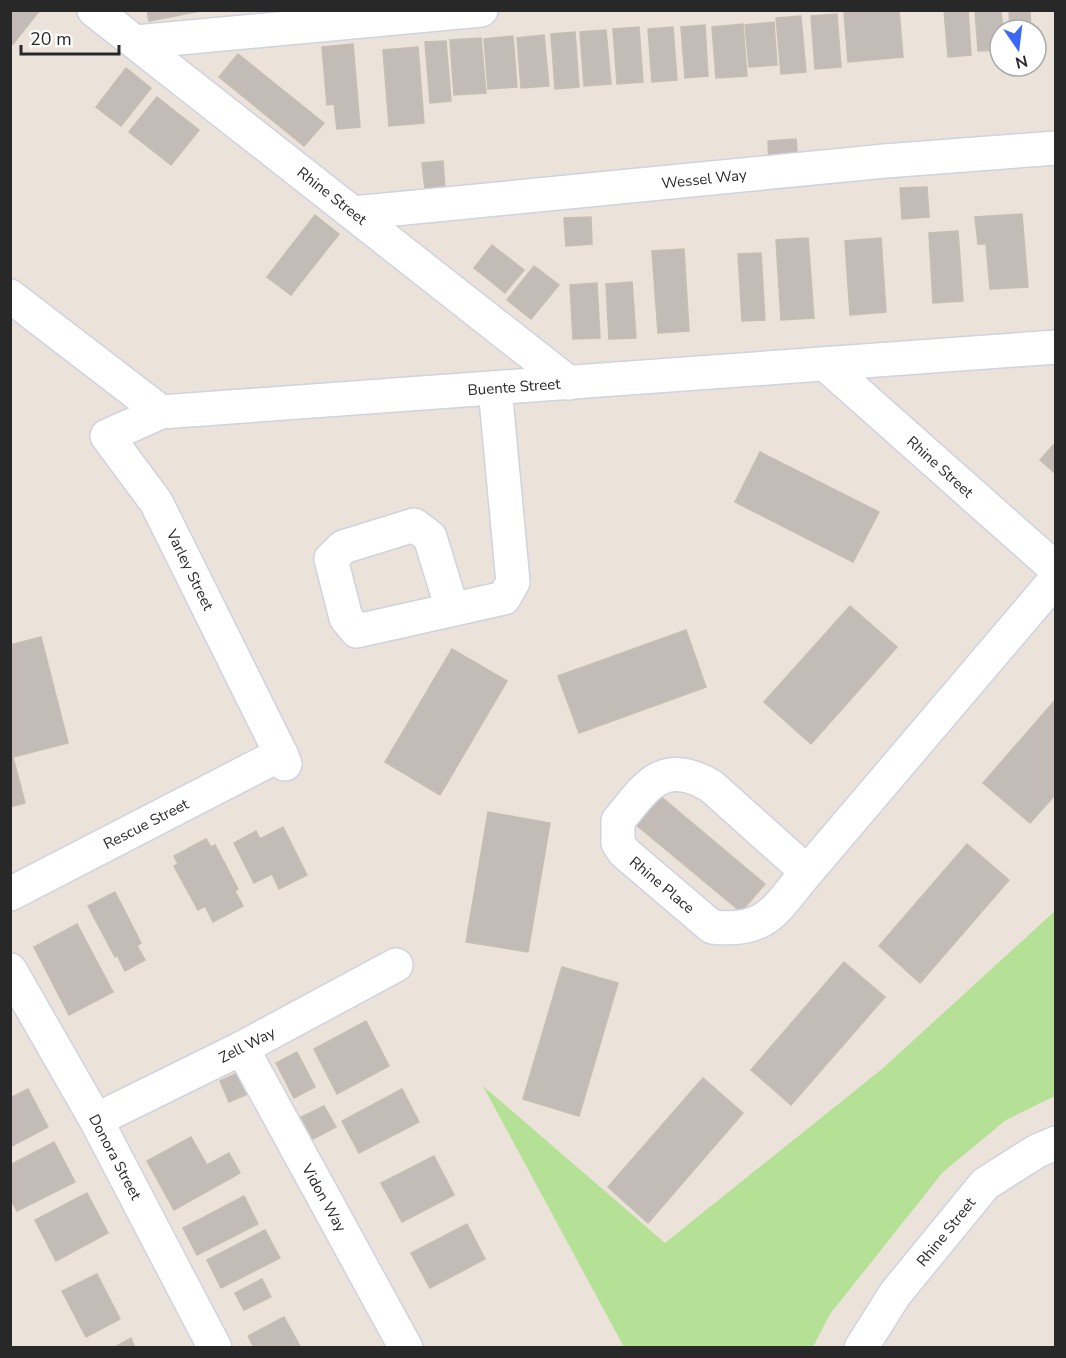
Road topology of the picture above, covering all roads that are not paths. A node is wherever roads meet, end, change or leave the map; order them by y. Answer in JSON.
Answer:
{"nodes":[{"id":1,"x":94,"y":10,"type":"edge"},
{"id":2,"x":481,"y":10,"type":"edge"},
{"id":3,"x":136,"y":42,"type":"junction"},
{"id":4,"x":1056,"y":148,"type":"edge"},
{"id":5,"x":354,"y":213,"type":"junction"},
{"id":6,"x":10,"y":296,"type":"edge"},
{"id":7,"x":1056,"y":347,"type":"edge"},
{"id":8,"x":825,"y":364,"type":"junction"},
{"id":9,"x":569,"y":383,"type":"junction"},
{"id":10,"x":495,"y":388,"type":"junction"},
{"id":11,"x":161,"y":412,"type":"junction"},
{"id":12,"x":1056,"y":569,"type":"edge"},
{"id":13,"x":1056,"y":579,"type":"edge"},
{"id":14,"x":452,"y":609,"type":"dead end"},
{"id":15,"x":283,"y":759,"type":"joint"},
{"id":16,"x":807,"y":872,"type":"junction"},
{"id":17,"x":10,"y":894,"type":"edge"},
{"id":18,"x":396,"y":965,"type":"dead end"},
{"id":19,"x":10,"y":970,"type":"edge"},
{"id":20,"x":242,"y":1048,"type":"junction"},
{"id":21,"x":96,"y":1120,"type":"junction"},
{"id":22,"x":1056,"y":1143,"type":"edge"},
{"id":23,"x":214,"y":1347,"type":"edge"},
{"id":24,"x":406,"y":1347,"type":"edge"},
{"id":25,"x":861,"y":1347,"type":"edge"}],
"edges":[{"from":1,"to":3,"type":"street","name":"Rhine Street"},
{"from":2,"to":3,"type":"street"},
{"from":3,"to":5,"type":"street","name":"Rhine Street"},
{"from":4,"to":5,"type":"street","name":"Wessel Way"},
{"from":5,"to":9,"type":"street","name":"Rhine Street"},
{"from":6,"to":11,"type":"street"},
{"from":7,"to":8,"type":"street","name":"Buente Street"},
{"from":8,"to":9,"type":"street","name":"Buente Street"},
{"from":8,"to":12,"type":"street","name":"Rhine Street"},
{"from":9,"to":10,"type":"street","name":"Buente Street"},
{"from":10,"to":11,"type":"street","name":"Buente Street"},
{"from":10,"to":14,"type":"street"},
{"from":11,"to":15,"type":"street","name":"Varley Street"},
{"from":13,"to":16,"type":"street","name":"Rhine Place"},
{"from":15,"to":17,"type":"street","name":"Rescue Street"},
{"from":16,"to":16,"type":"street","name":"Rhine Place"},
{"from":18,"to":20,"type":"street","name":"Zell Way"},
{"from":19,"to":21,"type":"street","name":"Donora Street"},
{"from":20,"to":21,"type":"street","name":"Zell Way"},
{"from":20,"to":24,"type":"street","name":"Vidon Way"},
{"from":21,"to":23,"type":"street","name":"Donora Street"},
{"from":22,"to":25,"type":"street","name":"Rhine Street"}]}
